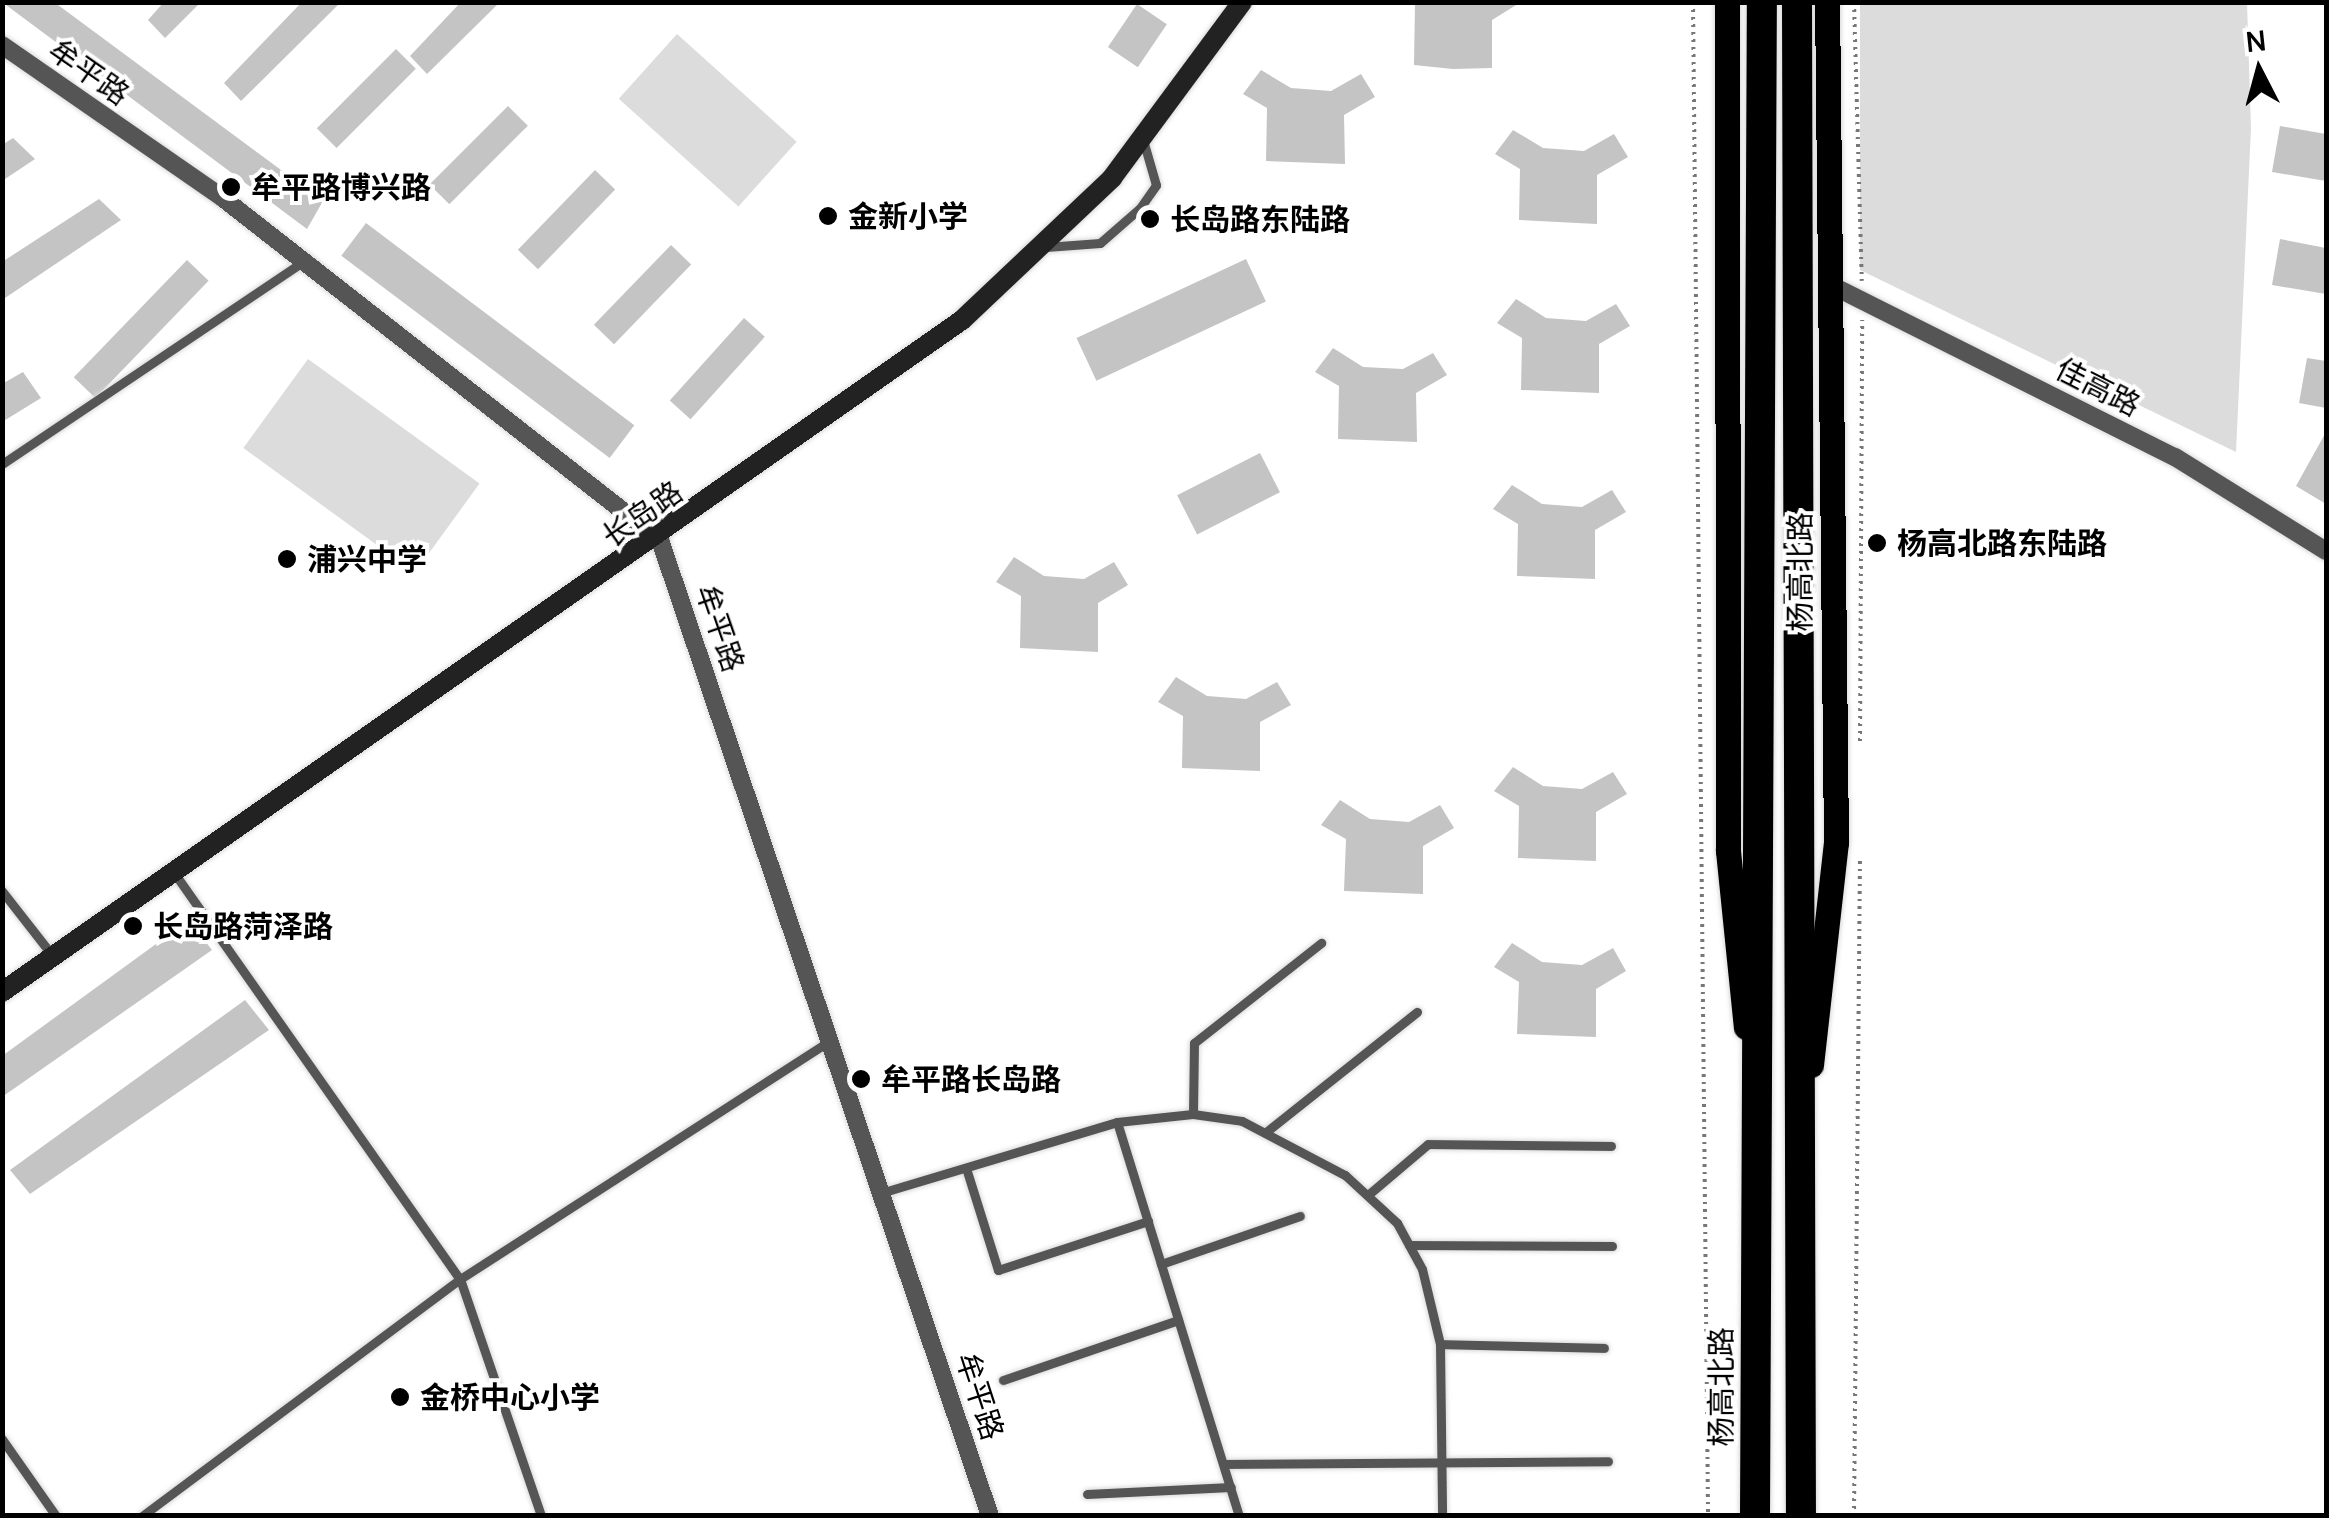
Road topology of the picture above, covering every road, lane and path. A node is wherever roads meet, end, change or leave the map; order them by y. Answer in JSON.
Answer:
{"nodes":[{"id":1,"x":1242,"y":2,"type":"edge"},
{"id":2,"x":1693,"y":2,"type":"edge"},
{"id":3,"x":1727,"y":2,"type":"edge"},
{"id":4,"x":1762,"y":2,"type":"edge"},
{"id":5,"x":1797,"y":2,"type":"edge"},
{"id":6,"x":1827,"y":2,"type":"edge"},
{"id":7,"x":2,"y":45,"type":"edge"},
{"id":8,"x":1143,"y":140,"type":"junction"},
{"id":9,"x":1044,"y":248,"type":"junction"},
{"id":10,"x":303,"y":262,"type":"junction"},
{"id":11,"x":1835,"y":286,"type":"junction"},
{"id":12,"x":2,"y":464,"type":"edge"},
{"id":13,"x":660,"y":540,"type":"junction"},
{"id":14,"x":2326,"y":551,"type":"edge"},
{"id":15,"x":175,"y":874,"type":"junction"},
{"id":16,"x":2,"y":891,"type":"edge"},
{"id":17,"x":1321,"y":943,"type":"dead end"},
{"id":18,"x":53,"y":957,"type":"junction"},
{"id":19,"x":2,"y":992,"type":"edge"},
{"id":20,"x":1417,"y":1012,"type":"dead end"},
{"id":21,"x":833,"y":1039,"type":"junction"},
{"id":22,"x":1193,"y":1114,"type":"junction"},
{"id":23,"x":1117,"y":1122,"type":"junction"},
{"id":24,"x":1266,"y":1132,"type":"junction"},
{"id":25,"x":1757,"y":1138,"type":"junction"},
{"id":26,"x":1802,"y":1139,"type":"junction"},
{"id":27,"x":1611,"y":1146,"type":"dead end"},
{"id":28,"x":966,"y":1168,"type":"junction"},
{"id":29,"x":884,"y":1192,"type":"junction"},
{"id":30,"x":1369,"y":1194,"type":"junction"},
{"id":31,"x":1300,"y":1216,"type":"dead end"},
{"id":32,"x":1148,"y":1221,"type":"junction"},
{"id":33,"x":1409,"y":1245,"type":"junction"},
{"id":34,"x":1612,"y":1246,"type":"dead end"},
{"id":35,"x":1161,"y":1264,"type":"junction"},
{"id":36,"x":460,"y":1280,"type":"junction"},
{"id":37,"x":1178,"y":1320,"type":"junction"},
{"id":38,"x":1440,"y":1344,"type":"junction"},
{"id":39,"x":1604,"y":1348,"type":"dead end"},
{"id":40,"x":1003,"y":1380,"type":"dead end"},
{"id":41,"x":2,"y":1438,"type":"edge"},
{"id":42,"x":1608,"y":1461,"type":"dead end"},
{"id":43,"x":1441,"y":1462,"type":"junction"},
{"id":44,"x":1224,"y":1464,"type":"junction"},
{"id":45,"x":1230,"y":1487,"type":"junction"},
{"id":46,"x":1087,"y":1494,"type":"dead end"},
{"id":47,"x":56,"y":1516,"type":"edge"},
{"id":48,"x":142,"y":1516,"type":"edge"},
{"id":49,"x":542,"y":1516,"type":"edge"},
{"id":50,"x":990,"y":1516,"type":"edge"},
{"id":51,"x":1240,"y":1516,"type":"edge"},
{"id":52,"x":1442,"y":1516,"type":"edge"},
{"id":53,"x":1708,"y":1516,"type":"edge"},
{"id":54,"x":1755,"y":1516,"type":"edge"},
{"id":55,"x":1801,"y":1516,"type":"edge"}],
"edges":[{"from":1,"to":8,"type":"street","name":"长岛路"},
{"from":2,"to":53,"type":"path"},
{"from":3,"to":25,"type":"main road","name":"杨高北路"},
{"from":4,"to":25,"type":"highway","name":"杨高北路"},
{"from":5,"to":26,"type":"highway","name":"杨高北路"},
{"from":6,"to":11,"type":"main road","name":"杨高北路"},
{"from":7,"to":10,"type":"street","name":"牟平路"},
{"from":8,"to":9,"type":"street","name":"长岛路"},
{"from":8,"to":9,"type":"lane"},
{"from":9,"to":13,"type":"street","name":"长岛路"},
{"from":10,"to":12,"type":"lane"},
{"from":10,"to":13,"type":"street","name":"牟平路"},
{"from":11,"to":14,"type":"street","name":"佳高路"},
{"from":11,"to":26,"type":"main road","name":"杨高北路"},
{"from":13,"to":15,"type":"street","name":"长岛路"},
{"from":13,"to":21,"type":"street","name":"牟平路"},
{"from":15,"to":18,"type":"street","name":"长岛路"},
{"from":15,"to":36,"type":"lane"},
{"from":16,"to":18,"type":"lane"},
{"from":17,"to":22,"type":"lane"},
{"from":18,"to":19,"type":"street","name":"长岛路"},
{"from":20,"to":24,"type":"lane"},
{"from":21,"to":29,"type":"street","name":"牟平路"},
{"from":21,"to":36,"type":"lane"},
{"from":22,"to":23,"type":"lane"},
{"from":22,"to":24,"type":"lane"},
{"from":23,"to":28,"type":"lane"},
{"from":23,"to":32,"type":"lane"},
{"from":24,"to":30,"type":"lane"},
{"from":25,"to":54,"type":"highway","name":"杨高北路"},
{"from":26,"to":55,"type":"highway","name":"杨高北路"},
{"from":27,"to":30,"type":"lane"},
{"from":28,"to":29,"type":"lane"},
{"from":28,"to":32,"type":"lane"},
{"from":29,"to":50,"type":"street","name":"牟平路"},
{"from":30,"to":33,"type":"lane"},
{"from":31,"to":35,"type":"lane"},
{"from":32,"to":35,"type":"lane"},
{"from":33,"to":34,"type":"lane"},
{"from":33,"to":38,"type":"lane"},
{"from":35,"to":37,"type":"lane"},
{"from":36,"to":48,"type":"lane"},
{"from":36,"to":49,"type":"lane"},
{"from":37,"to":40,"type":"lane"},
{"from":37,"to":44,"type":"lane"},
{"from":38,"to":39,"type":"lane"},
{"from":38,"to":43,"type":"lane"},
{"from":41,"to":47,"type":"lane"},
{"from":42,"to":43,"type":"lane"},
{"from":43,"to":44,"type":"lane"},
{"from":43,"to":52,"type":"lane"},
{"from":44,"to":45,"type":"lane"},
{"from":45,"to":46,"type":"lane"},
{"from":45,"to":51,"type":"lane"}]}
